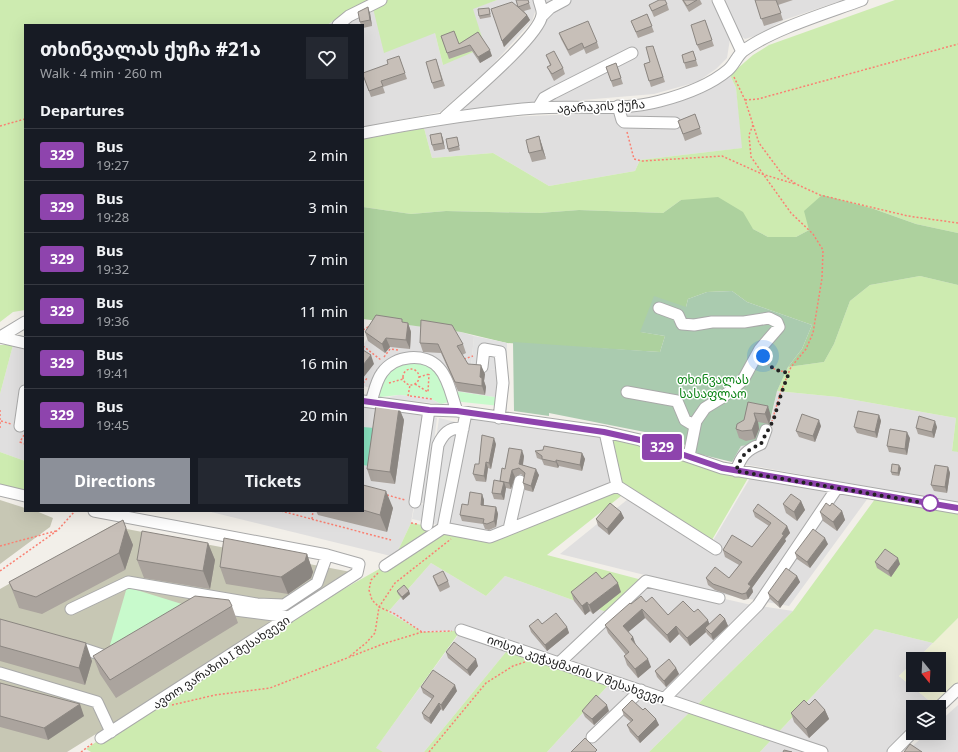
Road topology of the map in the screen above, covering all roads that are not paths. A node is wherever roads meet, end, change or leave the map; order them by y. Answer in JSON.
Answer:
{"nodes":[{"id":1,"x":381,"y":0,"type":"edge"},
{"id":2,"x":539,"y":0,"type":"edge"},
{"id":3,"x":565,"y":0,"type":"edge"},
{"id":4,"x":718,"y":0,"type":"edge"},
{"id":5,"x":862,"y":0,"type":"edge"},
{"id":6,"x":542,"y":16,"type":"junction"},
{"id":7,"x":339,"y":24,"type":"edge"},
{"id":8,"x":742,"y":52,"type":"junction"},
{"id":9,"x":632,"y":53,"type":"dead end"},
{"id":10,"x":618,"y":106,"type":"junction"},
{"id":11,"x":538,"y":108,"type":"junction"},
{"id":12,"x":445,"y":117,"type":"junction"},
{"id":13,"x":675,"y":123,"type":"dead end"},
{"id":14,"x":364,"y":133,"type":"edge"},
{"id":15,"x":659,"y":308,"type":"dead end"},
{"id":16,"x":24,"y":323,"type":"edge"},
{"id":17,"x":1,"y":336,"type":"edge"},
{"id":18,"x":24,"y":343,"type":"edge"},
{"id":19,"x":483,"y":362,"type":"road end"},
{"id":20,"x":627,"y":392,"type":"dead end"},
{"id":21,"x":24,"y":400,"type":"edge"},
{"id":22,"x":367,"y":402,"type":"edge"},
{"id":23,"x":429,"y":410,"type":"junction"},
{"id":24,"x":462,"y":412,"type":"junction"},
{"id":25,"x":499,"y":418,"type":"junction"},
{"id":26,"x":695,"y":426,"type":"junction"},
{"id":27,"x":21,"y":428,"type":"edge"},
{"id":28,"x":463,"y":429,"type":"junction"},
{"id":29,"x":766,"y":430,"type":"road end"},
{"id":30,"x":604,"y":432,"type":"junction"},
{"id":31,"x":689,"y":456,"type":"junction"},
{"id":32,"x":736,"y":471,"type":"junction"},
{"id":33,"x":520,"y":482,"type":"dead end"},
{"id":34,"x":617,"y":486,"type":"junction"},
{"id":35,"x":837,"y":488,"type":"junction"},
{"id":36,"x":0,"y":490,"type":"edge"},
{"id":37,"x":24,"y":496,"type":"edge"},
{"id":38,"x":415,"y":502,"type":"road end"},
{"id":39,"x":958,"y":508,"type":"edge"},
{"id":40,"x":99,"y":512,"type":"edge"},
{"id":41,"x":427,"y":525,"type":"dead end"},
{"id":42,"x":443,"y":528,"type":"junction"},
{"id":43,"x":509,"y":529,"type":"junction"},
{"id":44,"x":716,"y":549,"type":"dead end"},
{"id":45,"x":327,"y":555,"type":"junction"},
{"id":46,"x":384,"y":566,"type":"road end"},
{"id":47,"x":719,"y":598,"type":"dead end"},
{"id":48,"x":207,"y":607,"type":"edge"},
{"id":49,"x":71,"y":609,"type":"dead end"},
{"id":50,"x":290,"y":617,"type":"junction"},
{"id":51,"x":461,"y":630,"type":"road end"},
{"id":52,"x":64,"y":642,"type":"edge"},
{"id":53,"x":120,"y":655,"type":"edge"},
{"id":54,"x":559,"y":663,"type":"junction"},
{"id":55,"x":0,"y":673,"type":"edge"},
{"id":56,"x":958,"y":689,"type":"edge"},
{"id":57,"x":641,"y":690,"type":"junction"},
{"id":58,"x":664,"y":699,"type":"junction"},
{"id":59,"x":946,"y":700,"type":"edge"},
{"id":60,"x":111,"y":732,"type":"junction"},
{"id":61,"x":592,"y":737,"type":"dead end"},
{"id":62,"x":101,"y":738,"type":"road end"},
{"id":63,"x":906,"y":739,"type":"edge"},
{"id":64,"x":822,"y":752,"type":"edge"},
{"id":65,"x":893,"y":752,"type":"edge"}],
"edges":[{"from":1,"to":7,"type":"street"},
{"from":2,"to":6,"type":"street"},
{"from":3,"to":6,"type":"street"},
{"from":4,"to":8,"type":"street"},
{"from":5,"to":8,"type":"street","name":"აგარაკის ქუჩა"},
{"from":6,"to":12,"type":"street"},
{"from":8,"to":10,"type":"street","name":"აგარაკის ქუჩა"},
{"from":9,"to":11,"type":"street"},
{"from":10,"to":11,"type":"street","name":"აგარაკის ქუჩა"},
{"from":10,"to":13,"type":"street"},
{"from":11,"to":12,"type":"street","name":"აგარაკის ქუჩა"},
{"from":12,"to":14,"type":"street","name":"აგარაკის ქუჩა"},
{"from":15,"to":26,"type":"street"},
{"from":16,"to":17,"type":"street"},
{"from":17,"to":18,"type":"street"},
{"from":19,"to":25,"type":"street"},
{"from":20,"to":26,"type":"street"},
{"from":21,"to":27,"type":"street"},
{"from":22,"to":23,"type":"street"},
{"from":22,"to":24,"type":"street"},
{"from":23,"to":24,"type":"street"},
{"from":23,"to":38,"type":"street"},
{"from":24,"to":25,"type":"street"},
{"from":24,"to":28,"type":"street"},
{"from":25,"to":30,"type":"street"},
{"from":26,"to":31,"type":"street"},
{"from":28,"to":41,"type":"street"},
{"from":28,"to":42,"type":"street"},
{"from":29,"to":32,"type":"street"},
{"from":30,"to":31,"type":"street"},
{"from":30,"to":34,"type":"street"},
{"from":31,"to":32,"type":"street"},
{"from":32,"to":35,"type":"street"},
{"from":33,"to":43,"type":"street"},
{"from":34,"to":43,"type":"street"},
{"from":34,"to":44,"type":"street"},
{"from":35,"to":39,"type":"street"},
{"from":35,"to":58,"type":"street"},
{"from":36,"to":37,"type":"street"},
{"from":40,"to":45,"type":"street"},
{"from":42,"to":43,"type":"street"},
{"from":42,"to":46,"type":"street"},
{"from":45,"to":49,"type":"street"},
{"from":45,"to":50,"type":"street","name":"ავთო ვარაზის I შესახვევი"},
{"from":47,"to":54,"type":"street"},
{"from":48,"to":50,"type":"street"},
{"from":50,"to":60,"type":"street","name":"ავთო ვარაზის I შესახვევი"},
{"from":51,"to":54,"type":"street","name":"იოსებ კეჭაყმაძის V შესახვევი"},
{"from":52,"to":53,"type":"street"},
{"from":54,"to":57,"type":"street","name":"იოსებ კეჭაყმაძის V შესახვევი"},
{"from":55,"to":60,"type":"street"},
{"from":56,"to":59,"type":"street"},
{"from":57,"to":58,"type":"street","name":"იოსებ კეჭაყმაძის V შესახვევი"},
{"from":57,"to":61,"type":"street"},
{"from":58,"to":64,"type":"street","name":"იოსებ კეჭაყმაძის V შესახვევი"},
{"from":60,"to":62,"type":"street","name":"ავთო ვარაზის I შესახვევი"},
{"from":63,"to":65,"type":"street"}]}
